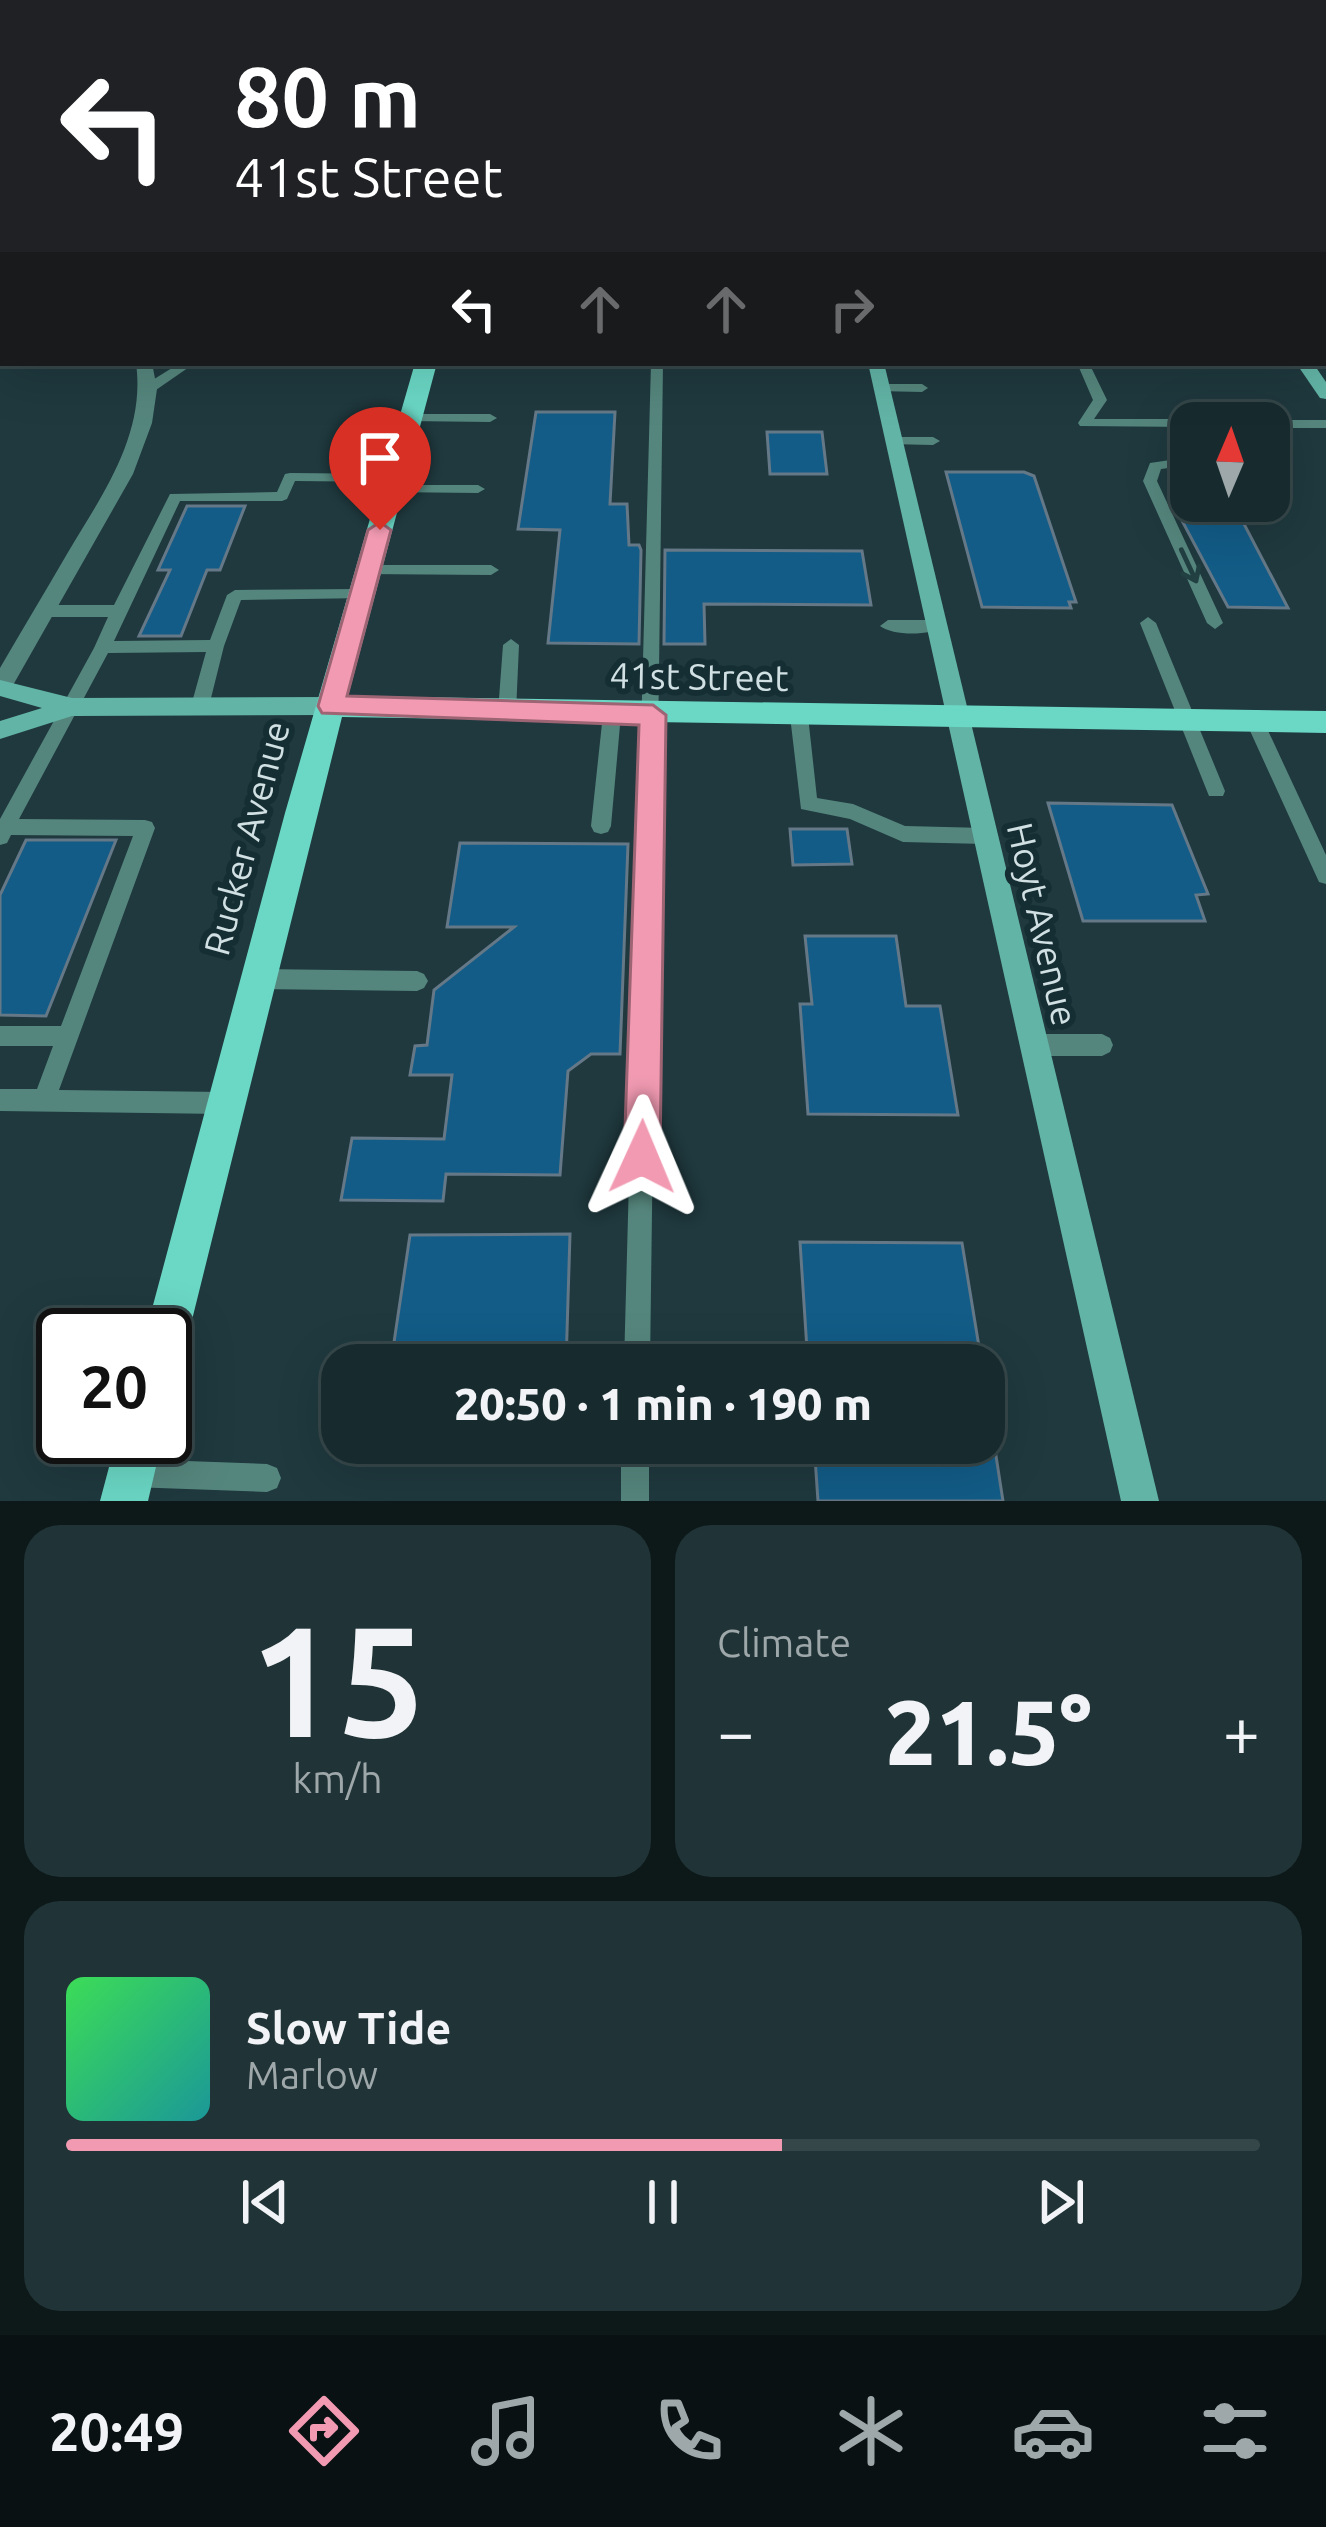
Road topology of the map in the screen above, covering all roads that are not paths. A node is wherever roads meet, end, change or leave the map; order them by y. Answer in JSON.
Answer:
{"nodes":[{"id":1,"x":144,"y":366,"type":"edge"},
{"id":2,"x":184,"y":366,"type":"edge"},
{"id":3,"x":425,"y":366,"type":"edge"},
{"id":4,"x":656,"y":366,"type":"edge"},
{"id":5,"x":1084,"y":366,"type":"edge"},
{"id":6,"x":1306,"y":366,"type":"edge"},
{"id":7,"x":879,"y":376,"type":"edge"},
{"id":8,"x":922,"y":388,"type":"dead end"},
{"id":9,"x":148,"y":389,"type":"junction"},
{"id":10,"x":1326,"y":394,"type":"edge"},
{"id":11,"x":411,"y":418,"type":"junction"},
{"id":12,"x":490,"y":418,"type":"dead end"},
{"id":13,"x":1085,"y":423,"type":"junction"},
{"id":14,"x":1170,"y":423,"type":"edge"},
{"id":15,"x":1290,"y":424,"type":"edge"},
{"id":16,"x":1326,"y":424,"type":"edge"},
{"id":17,"x":894,"y":441,"type":"junction"},
{"id":18,"x":933,"y":441,"type":"dead end"},
{"id":19,"x":1072,"y":441,"type":"dead end"},
{"id":20,"x":1170,"y":464,"type":"edge"},
{"id":21,"x":393,"y":483,"type":"junction"},
{"id":22,"x":478,"y":489,"type":"dead end"},
{"id":23,"x":491,"y":570,"type":"dead end"},
{"id":24,"x":365,"y":582,"type":"junction"},
{"id":25,"x":44,"y":611,"type":"junction"},
{"id":26,"x":119,"y":611,"type":"junction"},
{"id":27,"x":1148,"y":623,"type":"dead end"},
{"id":28,"x":1215,"y":623,"type":"dead end"},
{"id":29,"x":888,"y":626,"type":"dead end"},
{"id":30,"x":936,"y":626,"type":"junction"},
{"id":31,"x":216,"y":646,"type":"junction"},
{"id":32,"x":511,"y":646,"type":"dead end"},
{"id":33,"x":102,"y":649,"type":"junction"},
{"id":34,"x":0,"y":688,"type":"edge"},
{"id":35,"x":200,"y":706,"type":"junction"},
{"id":36,"x":331,"y":706,"type":"junction"},
{"id":37,"x":71,"y":707,"type":"junction"},
{"id":38,"x":507,"y":712,"type":"junction"},
{"id":39,"x":612,"y":714,"type":"junction"},
{"id":40,"x":653,"y":715,"type":"junction"},
{"id":41,"x":799,"y":716,"type":"junction"},
{"id":42,"x":961,"y":718,"type":"junction"},
{"id":43,"x":1192,"y":721,"type":"junction"},
{"id":44,"x":1255,"y":722,"type":"junction"},
{"id":45,"x":1326,"y":722,"type":"edge"},
{"id":46,"x":0,"y":730,"type":"edge"},
{"id":47,"x":1216,"y":791,"type":"dead end"},
{"id":48,"x":602,"y":826,"type":"dead end"},
{"id":49,"x":4,"y":832,"type":"edge"},
{"id":50,"x":985,"y":836,"type":"junction"},
{"id":51,"x":1326,"y":876,"type":"edge"},
{"id":52,"x":258,"y":979,"type":"junction"},
{"id":53,"x":417,"y":981,"type":"dead end"},
{"id":54,"x":0,"y":1036,"type":"edge"},
{"id":55,"x":68,"y":1036,"type":"junction"},
{"id":56,"x":1034,"y":1045,"type":"junction"},
{"id":57,"x":1102,"y":1046,"type":"dead end"},
{"id":58,"x":0,"y":1100,"type":"edge"},
{"id":59,"x":44,"y":1100,"type":"junction"},
{"id":60,"x":224,"y":1103,"type":"junction"},
{"id":61,"x":173,"y":1308,"type":"edge"},
{"id":62,"x":638,"y":1344,"type":"edge"},
{"id":63,"x":635,"y":1464,"type":"edge"},
{"id":64,"x":132,"y":1470,"type":"edge"},
{"id":65,"x":267,"y":1478,"type":"dead end"},
{"id":66,"x":634,"y":1501,"type":"edge"},
{"id":67,"x":1140,"y":1501,"type":"edge"}],
"edges":[{"from":1,"to":9,"type":"street"},
{"from":2,"to":9,"type":"lane"},
{"from":3,"to":11,"type":"main road","name":"Rucker Avenue"},
{"from":4,"to":40,"type":"lane"},
{"from":5,"to":13,"type":"lane"},
{"from":6,"to":10,"type":"street"},
{"from":7,"to":8,"type":"lane"},
{"from":7,"to":17,"type":"street","name":"Hoyt Avenue"},
{"from":9,"to":25,"type":"street"},
{"from":11,"to":12,"type":"lane"},
{"from":11,"to":21,"type":"main road","name":"Rucker Avenue"},
{"from":13,"to":14,"type":"lane"},
{"from":13,"to":19,"type":"lane"},
{"from":15,"to":16,"type":"lane"},
{"from":17,"to":18,"type":"lane"},
{"from":17,"to":30,"type":"street","name":"Hoyt Avenue"},
{"from":20,"to":28,"type":"lane","one_way":true},
{"from":21,"to":22,"type":"lane"},
{"from":21,"to":24,"type":"main road","name":"Rucker Avenue"},
{"from":21,"to":26,"type":"lane"},
{"from":23,"to":24,"type":"lane"},
{"from":24,"to":31,"type":"lane"},
{"from":24,"to":36,"type":"main road","name":"Rucker Avenue"},
{"from":25,"to":26,"type":"lane"},
{"from":25,"to":34,"type":"street"},
{"from":26,"to":33,"type":"lane"},
{"from":27,"to":43,"type":"lane"},
{"from":29,"to":30,"type":"lane"},
{"from":30,"to":42,"type":"street","name":"Hoyt Avenue"},
{"from":31,"to":33,"type":"lane"},
{"from":31,"to":35,"type":"lane"},
{"from":32,"to":38,"type":"lane"},
{"from":33,"to":37,"type":"lane"},
{"from":34,"to":37,"type":"street","name":"41st Street"},
{"from":35,"to":36,"type":"street","name":"41st Street"},
{"from":35,"to":37,"type":"street","name":"41st Street"},
{"from":36,"to":38,"type":"main road","name":"41st Street"},
{"from":36,"to":52,"type":"main road","name":"Rucker Avenue"},
{"from":37,"to":46,"type":"street","name":"41st Street"},
{"from":37,"to":49,"type":"lane"},
{"from":38,"to":39,"type":"main road","name":"41st Street"},
{"from":39,"to":40,"type":"main road","name":"41st Street"},
{"from":39,"to":48,"type":"lane"},
{"from":40,"to":41,"type":"main road","name":"41st Street"},
{"from":40,"to":62,"type":"lane"},
{"from":41,"to":42,"type":"main road","name":"41st Street"},
{"from":41,"to":50,"type":"lane"},
{"from":42,"to":43,"type":"main road","name":"41st Street"},
{"from":42,"to":50,"type":"street","name":"Hoyt Avenue"},
{"from":43,"to":44,"type":"main road","name":"41st Street"},
{"from":43,"to":47,"type":"lane"},
{"from":44,"to":45,"type":"main road","name":"41st Street"},
{"from":44,"to":51,"type":"lane"},
{"from":49,"to":55,"type":"lane"},
{"from":50,"to":56,"type":"street","name":"Hoyt Avenue"},
{"from":52,"to":53,"type":"lane"},
{"from":52,"to":60,"type":"main road","name":"Rucker Avenue"},
{"from":54,"to":55,"type":"lane"},
{"from":55,"to":59,"type":"lane"},
{"from":56,"to":57,"type":"lane"},
{"from":56,"to":67,"type":"street","name":"Hoyt Avenue"},
{"from":58,"to":59,"type":"lane"},
{"from":59,"to":60,"type":"lane"},
{"from":60,"to":61,"type":"main road","name":"Rucker Avenue"},
{"from":63,"to":66,"type":"lane"},
{"from":64,"to":65,"type":"lane"}]}
